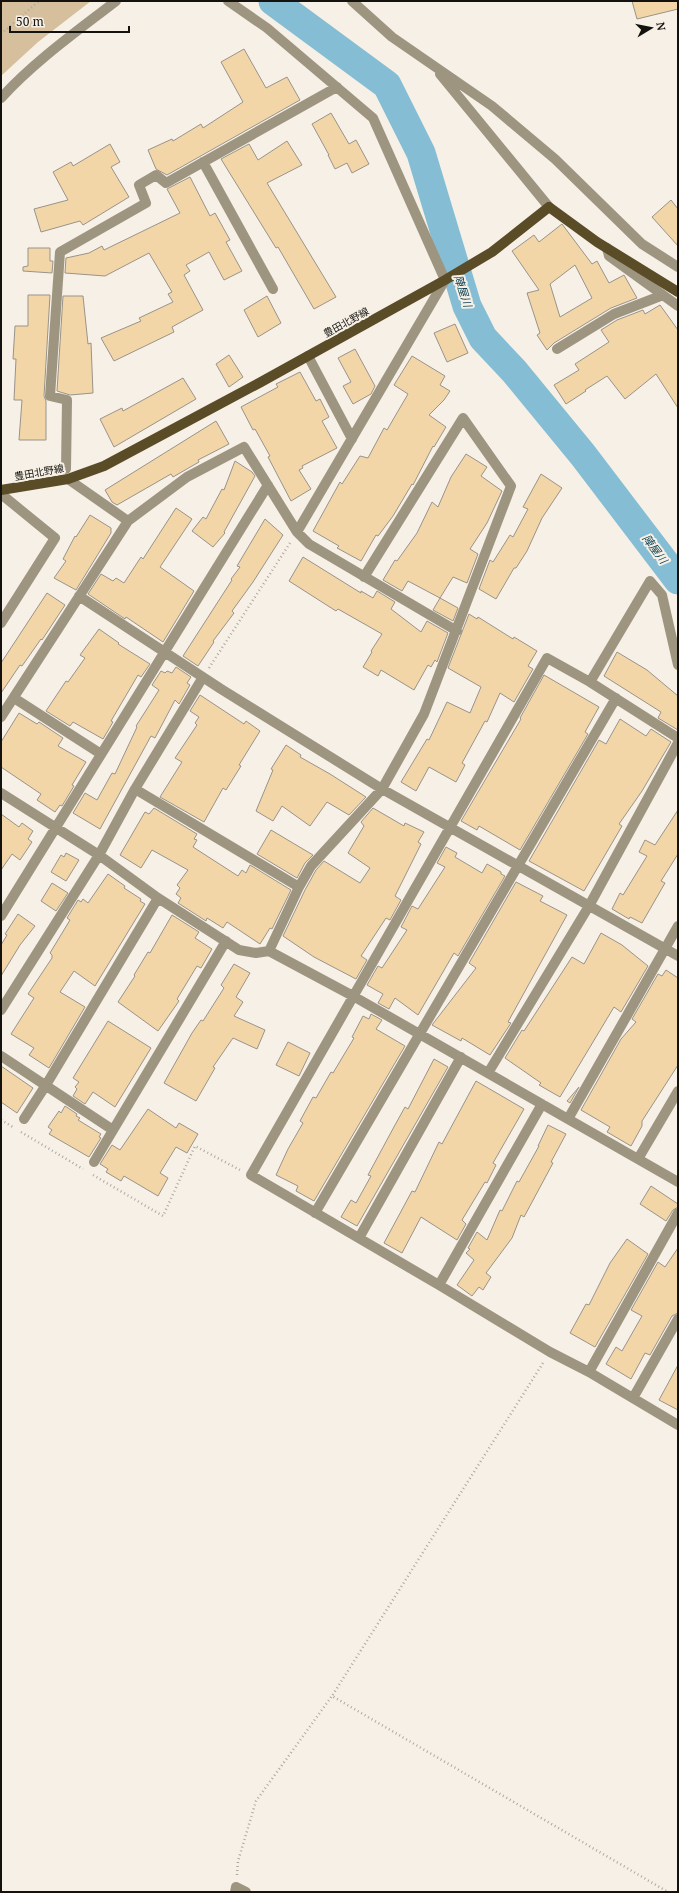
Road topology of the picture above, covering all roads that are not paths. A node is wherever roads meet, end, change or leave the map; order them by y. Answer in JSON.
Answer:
{"nodes":[{"id":1,"x":116,"y":1,"type":"edge"},
{"id":2,"x":228,"y":1,"type":"edge"},
{"id":3,"x":352,"y":1,"type":"edge"},
{"id":4,"x":432,"y":64,"type":"junction"},
{"id":5,"x":337,"y":87,"type":"junction"},
{"id":6,"x":1,"y":98,"type":"edge"},
{"id":7,"x":204,"y":162,"type":"junction"},
{"id":8,"x":549,"y":207,"type":"junction"},
{"id":9,"x":607,"y":248,"type":"junction"},
{"id":10,"x":678,"y":268,"type":"edge"},
{"id":11,"x":445,"y":280,"type":"junction"},
{"id":12,"x":273,"y":289,"type":"dead end"},
{"id":13,"x":678,"y":292,"type":"edge"},
{"id":14,"x":662,"y":295,"type":"junction"},
{"id":15,"x":678,"y":306,"type":"edge"},
{"id":16,"x":558,"y":349,"type":"dead end"},
{"id":17,"x":308,"y":356,"type":"junction"},
{"id":18,"x":352,"y":439,"type":"junction"},
{"id":19,"x":66,"y":469,"type":"dead end"},
{"id":20,"x":68,"y":480,"type":"junction"},
{"id":21,"x":268,"y":485,"type":"junction"},
{"id":22,"x":1,"y":490,"type":"edge"},
{"id":23,"x":1,"y":494,"type":"edge"},
{"id":24,"x":128,"y":522,"type":"junction"},
{"id":25,"x":297,"y":532,"type":"junction"},
{"id":26,"x":364,"y":577,"type":"junction"},
{"id":27,"x":79,"y":596,"type":"junction"},
{"id":28,"x":1,"y":622,"type":"edge"},
{"id":29,"x":457,"y":631,"type":"junction"},
{"id":30,"x":164,"y":652,"type":"junction"},
{"id":31,"x":678,"y":665,"type":"edge"},
{"id":32,"x":203,"y":677,"type":"junction"},
{"id":33,"x":590,"y":682,"type":"junction"},
{"id":34,"x":14,"y":698,"type":"junction"},
{"id":35,"x":616,"y":698,"type":"junction"},
{"id":36,"x":1,"y":717,"type":"edge"},
{"id":37,"x":678,"y":738,"type":"edge"},
{"id":38,"x":678,"y":743,"type":"edge"},
{"id":39,"x":101,"y":754,"type":"junction"},
{"id":40,"x":135,"y":789,"type":"junction"},
{"id":41,"x":382,"y":789,"type":"junction"},
{"id":42,"x":1,"y":793,"type":"edge"},
{"id":43,"x":55,"y":828,"type":"junction"},
{"id":44,"x":450,"y":828,"type":"junction"},
{"id":45,"x":99,"y":855,"type":"junction"},
{"id":46,"x":518,"y":866,"type":"junction"},
{"id":47,"x":298,"y":887,"type":"junction"},
{"id":48,"x":158,"y":898,"type":"junction"},
{"id":49,"x":589,"y":906,"type":"junction"},
{"id":50,"x":1,"y":916,"type":"edge"},
{"id":51,"x":678,"y":926,"type":"edge"},
{"id":52,"x":226,"y":941,"type":"junction"},
{"id":53,"x":665,"y":949,"type":"junction"},
{"id":54,"x":269,"y":952,"type":"junction"},
{"id":55,"x":678,"y":956,"type":"edge"},
{"id":56,"x":354,"y":996,"type":"junction"},
{"id":57,"x":1,"y":1010,"type":"edge"},
{"id":58,"x":420,"y":1034,"type":"junction"},
{"id":59,"x":1,"y":1056,"type":"edge"},
{"id":60,"x":461,"y":1057,"type":"junction"},
{"id":61,"x":488,"y":1073,"type":"junction"},
{"id":62,"x":46,"y":1085,"type":"junction"},
{"id":63,"x":678,"y":1091,"type":"edge"},
{"id":64,"x":542,"y":1104,"type":"junction"},
{"id":65,"x":24,"y":1119,"type":"dead end"},
{"id":66,"x":568,"y":1119,"type":"junction"},
{"id":67,"x":113,"y":1130,"type":"junction"},
{"id":68,"x":638,"y":1159,"type":"junction"},
{"id":69,"x":94,"y":1162,"type":"dead end"},
{"id":70,"x":678,"y":1182,"type":"edge"},
{"id":71,"x":315,"y":1212,"type":"junction"},
{"id":72,"x":678,"y":1213,"type":"edge"},
{"id":73,"x":359,"y":1238,"type":"junction"},
{"id":74,"x":439,"y":1285,"type":"junction"},
{"id":75,"x":678,"y":1319,"type":"edge"},
{"id":76,"x":588,"y":1372,"type":"junction"},
{"id":77,"x":633,"y":1398,"type":"junction"},
{"id":78,"x":678,"y":1425,"type":"edge"},
{"id":79,"x":236,"y":1890,"type":"edge"},
{"id":80,"x":246,"y":1892,"type":"edge"}],
"edges":[{"from":1,"to":6,"type":"street"},
{"from":2,"to":5,"type":"street"},
{"from":3,"to":4,"type":"street"},
{"from":4,"to":8,"type":"street"},
{"from":4,"to":10,"type":"street"},
{"from":5,"to":7,"type":"street"},
{"from":5,"to":11,"type":"street"},
{"from":7,"to":12,"type":"street"},
{"from":7,"to":19,"type":"street"},
{"from":8,"to":9,"type":"main road"},
{"from":8,"to":11,"type":"main road","name":"豊田北野線"},
{"from":9,"to":13,"type":"main road"},
{"from":9,"to":14,"type":"street"},
{"from":11,"to":17,"type":"main road","name":"豊田北野線"},
{"from":11,"to":18,"type":"street"},
{"from":14,"to":15,"type":"street"},
{"from":14,"to":16,"type":"street"},
{"from":17,"to":18,"type":"street"},
{"from":17,"to":20,"type":"main road","name":"豊田北野線"},
{"from":18,"to":25,"type":"street"},
{"from":20,"to":22,"type":"main road","name":"豊田北野線"},
{"from":20,"to":24,"type":"street"},
{"from":21,"to":24,"type":"street"},
{"from":21,"to":25,"type":"street"},
{"from":21,"to":30,"type":"street"},
{"from":23,"to":28,"type":"street"},
{"from":24,"to":27,"type":"street"},
{"from":25,"to":26,"type":"street"},
{"from":26,"to":29,"type":"street"},
{"from":26,"to":29,"type":"street"},
{"from":27,"to":30,"type":"street"},
{"from":27,"to":34,"type":"street"},
{"from":29,"to":41,"type":"street"},
{"from":30,"to":32,"type":"street"},
{"from":30,"to":39,"type":"street"},
{"from":31,"to":33,"type":"street"},
{"from":32,"to":40,"type":"street"},
{"from":32,"to":41,"type":"street"},
{"from":33,"to":35,"type":"street"},
{"from":33,"to":44,"type":"street"},
{"from":34,"to":36,"type":"street"},
{"from":34,"to":39,"type":"street"},
{"from":35,"to":37,"type":"street"},
{"from":35,"to":46,"type":"street"},
{"from":38,"to":49,"type":"street"},
{"from":39,"to":43,"type":"street"},
{"from":40,"to":45,"type":"street"},
{"from":40,"to":47,"type":"street"},
{"from":41,"to":44,"type":"street"},
{"from":41,"to":47,"type":"street"},
{"from":42,"to":43,"type":"street"},
{"from":43,"to":45,"type":"street"},
{"from":43,"to":50,"type":"street"},
{"from":44,"to":46,"type":"street"},
{"from":44,"to":56,"type":"street"},
{"from":45,"to":48,"type":"street"},
{"from":45,"to":57,"type":"street"},
{"from":46,"to":49,"type":"street"},
{"from":46,"to":58,"type":"street"},
{"from":47,"to":54,"type":"street"},
{"from":48,"to":52,"type":"street"},
{"from":48,"to":62,"type":"street"},
{"from":49,"to":53,"type":"street"},
{"from":49,"to":61,"type":"street"},
{"from":51,"to":53,"type":"street"},
{"from":52,"to":54,"type":"street"},
{"from":52,"to":67,"type":"street"},
{"from":53,"to":55,"type":"street"},
{"from":53,"to":66,"type":"street"},
{"from":54,"to":56,"type":"street"},
{"from":56,"to":58,"type":"street"},
{"from":56,"to":71,"type":"street"},
{"from":58,"to":60,"type":"street"},
{"from":58,"to":71,"type":"street"},
{"from":59,"to":62,"type":"street"},
{"from":60,"to":61,"type":"street"},
{"from":60,"to":73,"type":"street"},
{"from":61,"to":64,"type":"street"},
{"from":62,"to":65,"type":"street"},
{"from":62,"to":67,"type":"street"},
{"from":63,"to":68,"type":"street"},
{"from":64,"to":66,"type":"street"},
{"from":64,"to":74,"type":"street"},
{"from":66,"to":68,"type":"street"},
{"from":67,"to":69,"type":"street"},
{"from":68,"to":70,"type":"street"},
{"from":71,"to":73,"type":"street"},
{"from":72,"to":76,"type":"street"},
{"from":73,"to":74,"type":"street"},
{"from":74,"to":76,"type":"street"},
{"from":75,"to":77,"type":"street"},
{"from":76,"to":77,"type":"street"},
{"from":77,"to":78,"type":"street"},
{"from":79,"to":80,"type":"street"}]}
